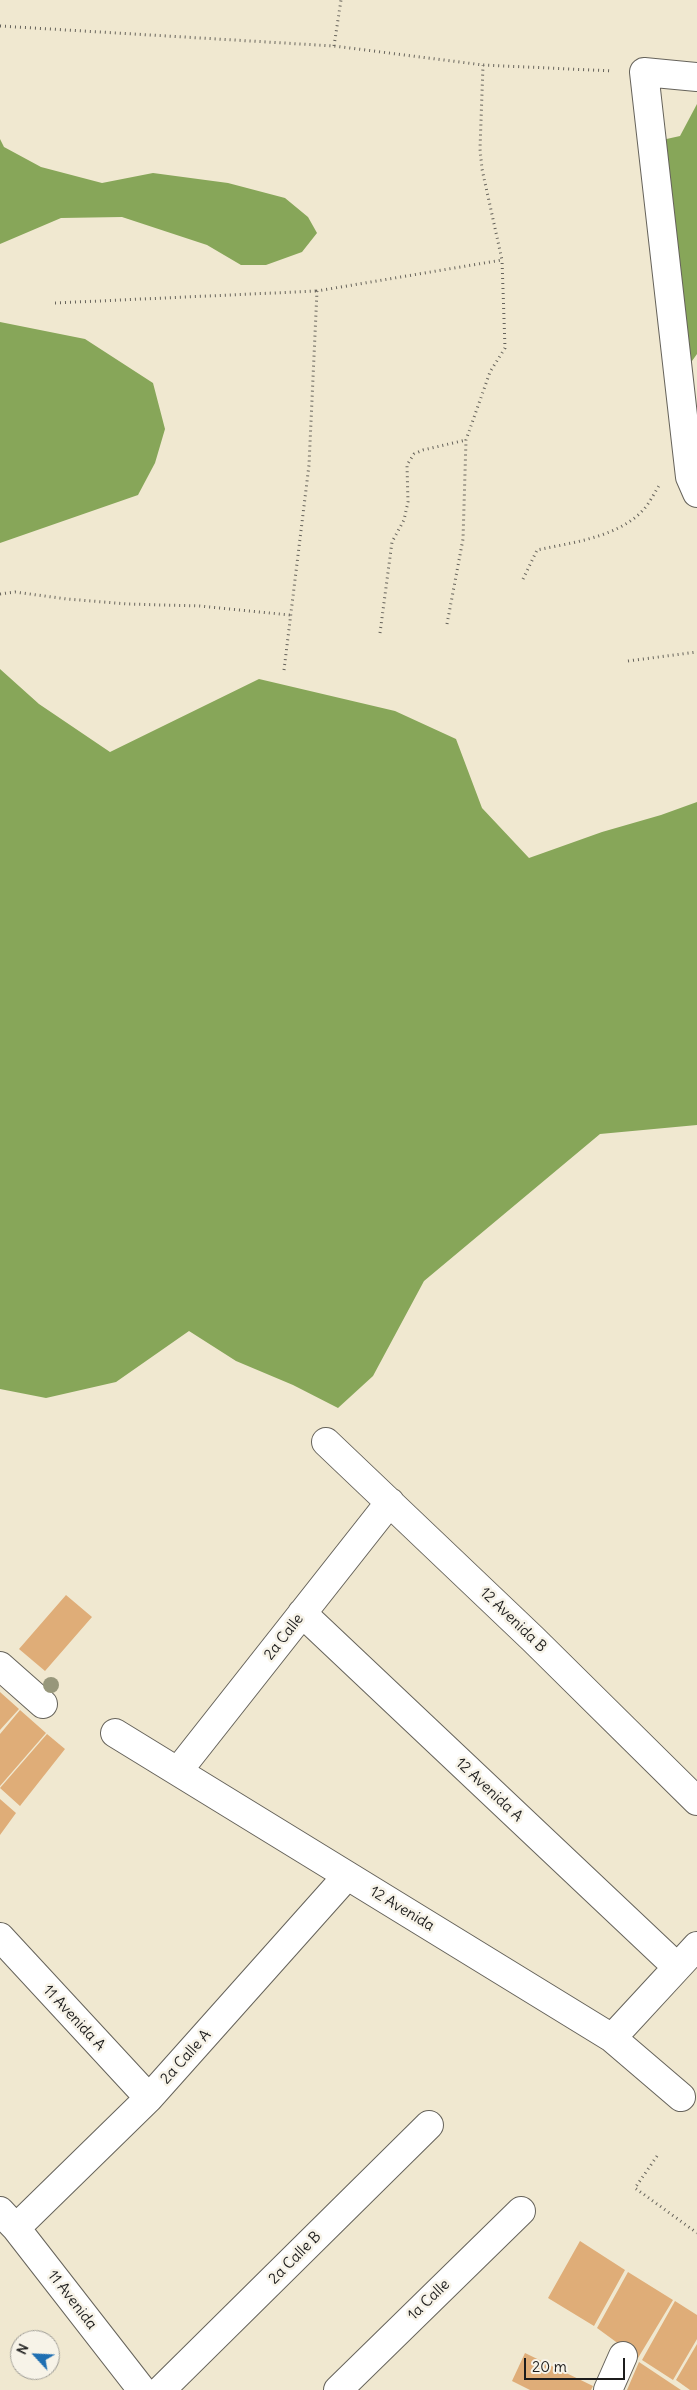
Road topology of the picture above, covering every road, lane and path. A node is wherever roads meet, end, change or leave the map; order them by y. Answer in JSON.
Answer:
{"nodes":[{"id":1,"x":341,"y":0,"type":"edge"},
{"id":2,"x":0,"y":26,"type":"edge"},
{"id":3,"x":334,"y":46,"type":"junction"},
{"id":4,"x":483,"y":65,"type":"junction"},
{"id":5,"x":644,"y":72,"type":"junction"},
{"id":6,"x":697,"y":77,"type":"edge"},
{"id":7,"x":502,"y":260,"type":"junction"},
{"id":8,"x":317,"y":291,"type":"junction"},
{"id":9,"x":55,"y":304,"type":"dead end"},
{"id":10,"x":466,"y":440,"type":"junction"},
{"id":11,"x":687,"y":451,"type":"junction"},
{"id":12,"x":697,"y":493,"type":"edge"},
{"id":13,"x":523,"y":579,"type":"dead end"},
{"id":14,"x":0,"y":594,"type":"edge"},
{"id":15,"x":290,"y":615,"type":"junction"},
{"id":16,"x":447,"y":624,"type":"dead end"},
{"id":17,"x":380,"y":633,"type":"dead end"},
{"id":18,"x":697,"y":652,"type":"edge"},
{"id":19,"x":628,"y":661,"type":"dead end"},
{"id":20,"x":284,"y":670,"type":"dead end"},
{"id":21,"x":326,"y":1442,"type":"dead end"},
{"id":22,"x":390,"y":1502,"type":"junction"},
{"id":23,"x":302,"y":1613,"type":"junction"},
{"id":24,"x":0,"y":1666,"type":"edge"},
{"id":25,"x":43,"y":1704,"type":"dead end"},
{"id":26,"x":115,"y":1733,"type":"dead end"},
{"id":27,"x":178,"y":1771,"type":"junction"},
{"id":28,"x":697,"y":1801,"type":"edge"},
{"id":29,"x":347,"y":1876,"type":"junction"},
{"id":30,"x":0,"y":1938,"type":"edge"},
{"id":31,"x":697,"y":1946,"type":"edge"},
{"id":32,"x":676,"y":1967,"type":"junction"},
{"id":33,"x":612,"y":2038,"type":"junction"},
{"id":34,"x":681,"y":2097,"type":"dead end"},
{"id":35,"x":149,"y":2098,"type":"junction"},
{"id":36,"x":429,"y":2125,"type":"dead end"},
{"id":37,"x":657,"y":2156,"type":"dead end"},
{"id":38,"x":521,"y":2211,"type":"dead end"},
{"id":39,"x":8,"y":2219,"type":"edge"},
{"id":40,"x":697,"y":2233,"type":"edge"},
{"id":41,"x":623,"y":2356,"type":"dead end"},
{"id":42,"x":142,"y":2390,"type":"edge"},
{"id":43,"x":162,"y":2390,"type":"edge"},
{"id":44,"x":338,"y":2390,"type":"edge"},
{"id":45,"x":608,"y":2390,"type":"edge"}],
"edges":[{"from":1,"to":3,"type":"path"},
{"from":2,"to":3,"type":"path"},
{"from":3,"to":4,"type":"path"},
{"from":4,"to":5,"type":"path"},
{"from":4,"to":7,"type":"path"},
{"from":5,"to":6,"type":"street"},
{"from":5,"to":11,"type":"street"},
{"from":7,"to":8,"type":"path"},
{"from":7,"to":10,"type":"path"},
{"from":8,"to":9,"type":"path"},
{"from":8,"to":15,"type":"path"},
{"from":10,"to":16,"type":"path"},
{"from":10,"to":17,"type":"path"},
{"from":11,"to":12,"type":"street"},
{"from":11,"to":13,"type":"path"},
{"from":14,"to":15,"type":"path"},
{"from":15,"to":20,"type":"path"},
{"from":18,"to":19,"type":"path"},
{"from":21,"to":22,"type":"street","name":"12 Avenida B"},
{"from":22,"to":23,"type":"street","name":"2a Calle"},
{"from":22,"to":28,"type":"street","name":"12 Avenida B"},
{"from":23,"to":27,"type":"street","name":"2a Calle"},
{"from":23,"to":32,"type":"street","name":"12 Avenida A"},
{"from":24,"to":25,"type":"street"},
{"from":26,"to":27,"type":"street","name":"12 Avenida"},
{"from":27,"to":29,"type":"street","name":"12 Avenida"},
{"from":29,"to":33,"type":"street","name":"12 Avenida"},
{"from":29,"to":35,"type":"street","name":"2a Calle A"},
{"from":30,"to":35,"type":"street","name":"11 Avenida A"},
{"from":31,"to":32,"type":"street"},
{"from":32,"to":33,"type":"street"},
{"from":33,"to":34,"type":"street","name":"12 Avenida"},
{"from":35,"to":39,"type":"street","name":"2a Calle A"},
{"from":36,"to":43,"type":"street","name":"2a Calle B"},
{"from":37,"to":40,"type":"path"},
{"from":38,"to":44,"type":"street","name":"1a Calle"},
{"from":39,"to":42,"type":"street","name":"11 Avenida"},
{"from":41,"to":45,"type":"street"}]}
